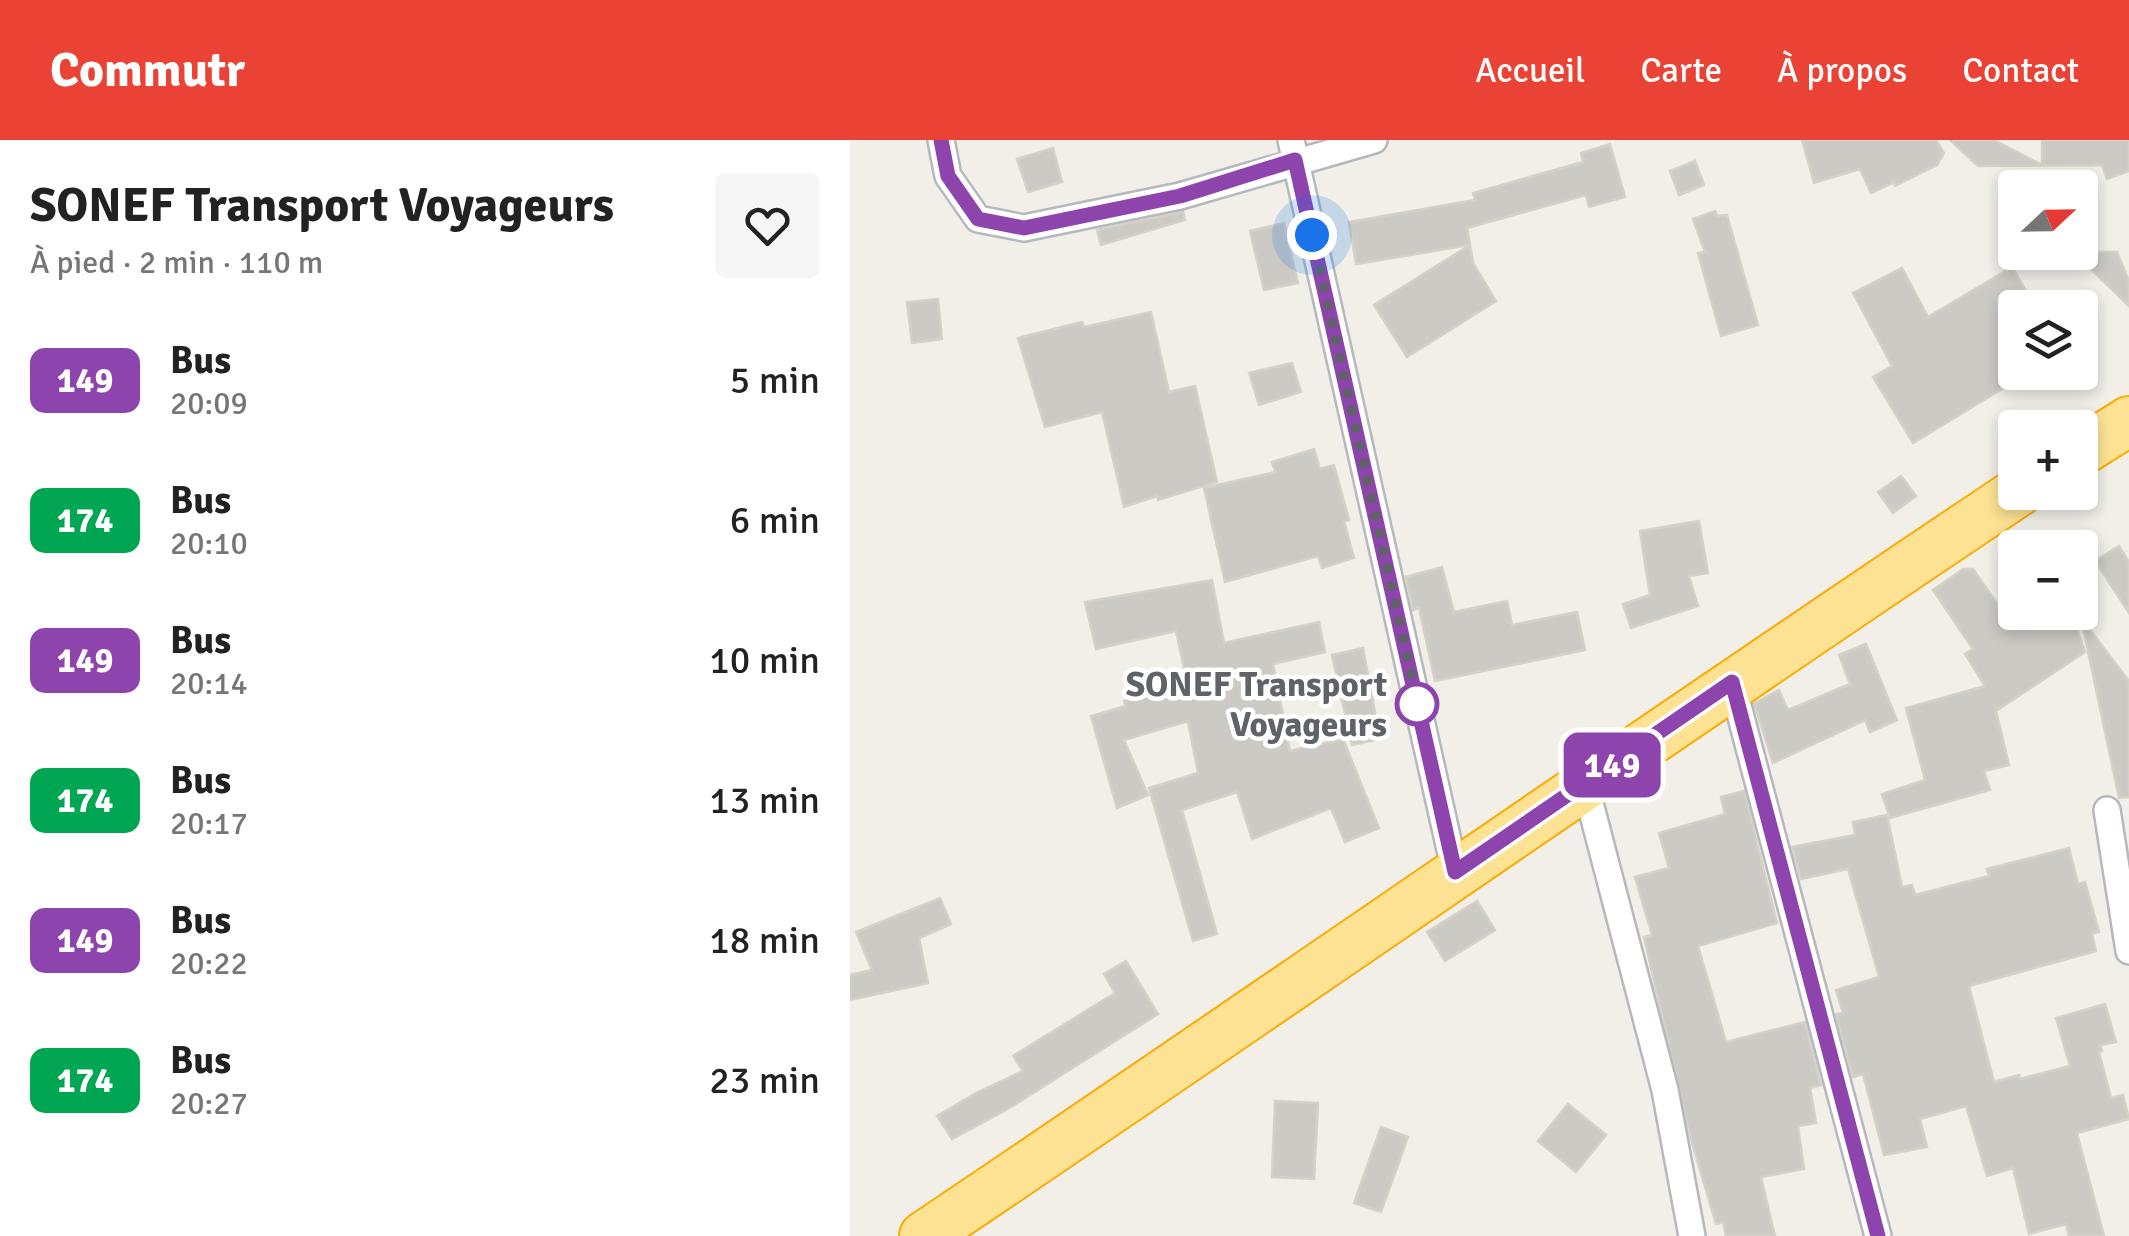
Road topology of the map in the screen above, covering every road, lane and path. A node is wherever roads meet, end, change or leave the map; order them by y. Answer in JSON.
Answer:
{"nodes":[{"id":1,"x":941,"y":140,"type":"edge"},
{"id":2,"x":1374,"y":140,"type":"edge"},
{"id":3,"x":1293,"y":150,"type":"edge"},
{"id":4,"x":2129,"y":421,"type":"edge"},
{"id":5,"x":2098,"y":441,"type":"edge"},
{"id":6,"x":1998,"y":505,"type":"edge"},
{"id":7,"x":1732,"y":682,"type":"junction"},
{"id":8,"x":1585,"y":784,"type":"junction"},
{"id":9,"x":2107,"y":810,"type":"dead end"},
{"id":10,"x":1455,"y":872,"type":"junction"},
{"id":11,"x":2129,"y":951,"type":"edge"},
{"id":12,"x":924,"y":1236,"type":"edge"},
{"id":13,"x":1692,"y":1236,"type":"edge"},
{"id":14,"x":1878,"y":1236,"type":"edge"}],
"edges":[{"from":1,"to":3,"type":"street"},
{"from":2,"to":3,"type":"street"},
{"from":3,"to":10,"type":"street"},
{"from":4,"to":5,"type":"highway"},
{"from":6,"to":7,"type":"highway"},
{"from":7,"to":8,"type":"highway"},
{"from":7,"to":14,"type":"street"},
{"from":8,"to":10,"type":"highway"},
{"from":8,"to":13,"type":"street"},
{"from":9,"to":11,"type":"street"},
{"from":10,"to":12,"type":"highway"}]}
